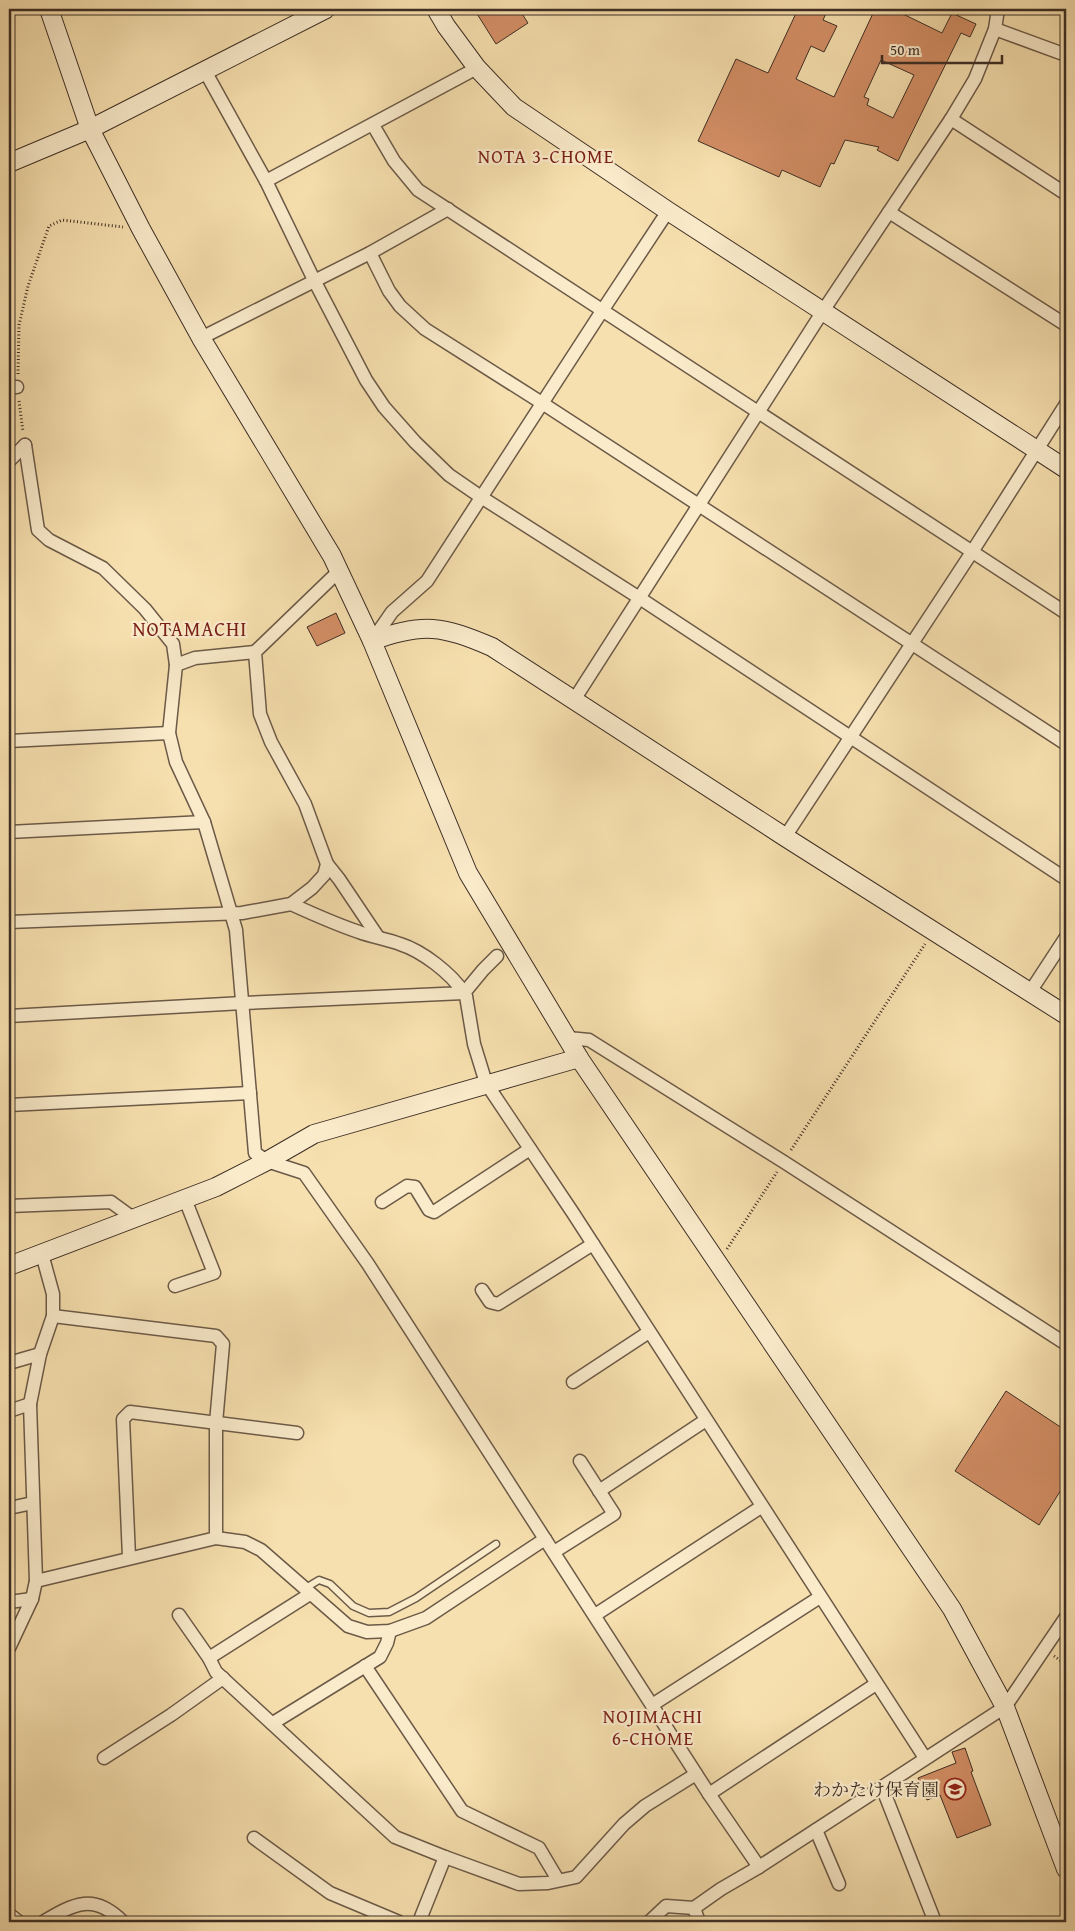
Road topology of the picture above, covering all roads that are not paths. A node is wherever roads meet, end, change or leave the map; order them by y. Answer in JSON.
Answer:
{"nodes":[{"id":1,"x":49,"y":9,"type":"edge"},
{"id":2,"x":326,"y":9,"type":"edge"},
{"id":3,"x":436,"y":9,"type":"edge"},
{"id":4,"x":998,"y":9,"type":"edge"},
{"id":5,"x":995,"y":29,"type":"junction"},
{"id":6,"x":1066,"y":55,"type":"edge"},
{"id":7,"x":477,"y":68,"type":"junction"},
{"id":8,"x":205,"y":71,"type":"junction"},
{"id":9,"x":951,"y":119,"type":"junction"},
{"id":10,"x":373,"y":125,"type":"junction"},
{"id":11,"x":90,"y":129,"type":"junction"},
{"id":12,"x":9,"y":163,"type":"edge"},
{"id":13,"x":266,"y":181,"type":"junction"},
{"id":14,"x":1066,"y":194,"type":"edge"},
{"id":15,"x":448,"y":210,"type":"junction"},
{"id":16,"x":668,"y":211,"type":"junction"},
{"id":17,"x":889,"y":212,"type":"junction"},
{"id":18,"x":370,"y":252,"type":"junction"},
{"id":19,"x":314,"y":280,"type":"junction"},
{"id":20,"x":602,"y":310,"type":"junction"},
{"id":21,"x":823,"y":311,"type":"junction"},
{"id":22,"x":1066,"y":325,"type":"edge"},
{"id":23,"x":201,"y":338,"type":"junction"},
{"id":24,"x":542,"y":403,"type":"junction"},
{"id":25,"x":1066,"y":404,"type":"edge"},
{"id":26,"x":759,"y":412,"type":"junction"},
{"id":27,"x":1036,"y":450,"type":"junction"},
{"id":28,"x":9,"y":461,"type":"edge"},
{"id":29,"x":1066,"y":469,"type":"edge"},
{"id":30,"x":481,"y":497,"type":"junction"},
{"id":31,"x":699,"y":506,"type":"junction"},
{"id":32,"x":972,"y":552,"type":"junction"},
{"id":33,"x":339,"y":571,"type":"junction"},
{"id":34,"x":638,"y":597,"type":"junction"},
{"id":35,"x":1066,"y":613,"type":"edge"},
{"id":36,"x":372,"y":641,"type":"junction"},
{"id":37,"x":912,"y":644,"type":"junction"},
{"id":38,"x":255,"y":652,"type":"junction"},
{"id":39,"x":176,"y":665,"type":"junction"},
{"id":40,"x":574,"y":700,"type":"junction"},
{"id":41,"x":169,"y":733,"type":"junction"},
{"id":42,"x":851,"y":737,"type":"junction"},
{"id":43,"x":9,"y":741,"type":"edge"},
{"id":44,"x":1066,"y":744,"type":"edge"},
{"id":45,"x":204,"y":822,"type":"junction"},
{"id":46,"x":9,"y":832,"type":"edge"},
{"id":47,"x":784,"y":837,"type":"junction"},
{"id":48,"x":327,"y":864,"type":"junction"},
{"id":49,"x":1066,"y":879,"type":"edge"},
{"id":50,"x":290,"y":904,"type":"junction"},
{"id":51,"x":231,"y":913,"type":"junction"},
{"id":52,"x":9,"y":922,"type":"edge"},
{"id":53,"x":1066,"y":936,"type":"edge"},
{"id":54,"x":378,"y":937,"type":"junction"},
{"id":55,"x":497,"y":956,"type":"dead end"},
{"id":56,"x":1030,"y":992,"type":"junction"},
{"id":57,"x":464,"y":993,"type":"junction"},
{"id":58,"x":242,"y":1003,"type":"junction"},
{"id":59,"x":1066,"y":1014,"type":"edge"},
{"id":60,"x":9,"y":1016,"type":"edge"},
{"id":61,"x":568,"y":1038,"type":"junction"},
{"id":62,"x":579,"y":1058,"type":"junction"},
{"id":63,"x":486,"y":1083,"type":"junction"},
{"id":64,"x":250,"y":1093,"type":"junction"},
{"id":65,"x":9,"y":1105,"type":"edge"},
{"id":66,"x":530,"y":1149,"type":"junction"},
{"id":67,"x":267,"y":1161,"type":"junction"},
{"id":68,"x":185,"y":1199,"type":"junction"},
{"id":69,"x":382,"y":1202,"type":"dead end"},
{"id":70,"x":9,"y":1206,"type":"edge"},
{"id":71,"x":133,"y":1218,"type":"junction"},
{"id":72,"x":593,"y":1244,"type":"junction"},
{"id":73,"x":42,"y":1254,"type":"junction"},
{"id":74,"x":9,"y":1266,"type":"edge"},
{"id":75,"x":175,"y":1286,"type":"dead end"},
{"id":76,"x":482,"y":1290,"type":"dead end"},
{"id":77,"x":53,"y":1316,"type":"junction"},
{"id":78,"x":650,"y":1332,"type":"junction"},
{"id":79,"x":1066,"y":1344,"type":"edge"},
{"id":80,"x":40,"y":1354,"type":"junction"},
{"id":81,"x":9,"y":1363,"type":"edge"},
{"id":82,"x":572,"y":1382,"type":"dead end"},
{"id":83,"x":30,"y":1404,"type":"junction"},
{"id":84,"x":9,"y":1410,"type":"edge"},
{"id":85,"x":706,"y":1420,"type":"junction"},
{"id":86,"x":216,"y":1423,"type":"junction"},
{"id":87,"x":297,"y":1434,"type":"dead end"},
{"id":88,"x":580,"y":1461,"type":"dead end"},
{"id":89,"x":599,"y":1491,"type":"junction"},
{"id":90,"x":33,"y":1503,"type":"junction"},
{"id":91,"x":762,"y":1507,"type":"junction"},
{"id":92,"x":9,"y":1508,"type":"edge"},
{"id":93,"x":216,"y":1538,"type":"junction"},
{"id":94,"x":545,"y":1540,"type":"junction"},
{"id":95,"x":496,"y":1544,"type":"dead end"},
{"id":96,"x":554,"y":1552,"type":"junction"},
{"id":97,"x":129,"y":1557,"type":"junction"},
{"id":98,"x":36,"y":1581,"type":"junction"},
{"id":99,"x":307,"y":1591,"type":"junction"},
{"id":100,"x":820,"y":1597,"type":"junction"},
{"id":101,"x":32,"y":1599,"type":"junction"},
{"id":102,"x":9,"y":1602,"type":"edge"},
{"id":103,"x":179,"y":1615,"type":"dead end"},
{"id":104,"x":595,"y":1615,"type":"junction"},
{"id":105,"x":1066,"y":1617,"type":"edge"},
{"id":106,"x":390,"y":1631,"type":"junction"},
{"id":107,"x":9,"y":1648,"type":"edge"},
{"id":108,"x":209,"y":1658,"type":"junction"},
{"id":109,"x":365,"y":1666,"type":"junction"},
{"id":110,"x":223,"y":1678,"type":"junction"},
{"id":111,"x":876,"y":1684,"type":"junction"},
{"id":112,"x":652,"y":1705,"type":"junction"},
{"id":113,"x":1005,"y":1707,"type":"junction"},
{"id":114,"x":273,"y":1724,"type":"junction"},
{"id":115,"x":104,"y":1758,"type":"dead end"},
{"id":116,"x":925,"y":1758,"type":"junction"},
{"id":117,"x":696,"y":1774,"type":"junction"},
{"id":118,"x":882,"y":1786,"type":"junction"},
{"id":119,"x":709,"y":1794,"type":"junction"},
{"id":120,"x":816,"y":1830,"type":"junction"},
{"id":121,"x":254,"y":1838,"type":"dead end"},
{"id":122,"x":445,"y":1857,"type":"junction"},
{"id":123,"x":759,"y":1867,"type":"junction"},
{"id":124,"x":1066,"y":1868,"type":"edge"},
{"id":125,"x":558,"y":1880,"type":"junction"},
{"id":126,"x":839,"y":1884,"type":"dead end"},
{"id":127,"x":694,"y":1908,"type":"junction"},
{"id":128,"x":9,"y":1914,"type":"edge"},
{"id":129,"x":19,"y":1922,"type":"edge"},
{"id":130,"x":43,"y":1922,"type":"edge"},
{"id":131,"x":123,"y":1922,"type":"edge"},
{"id":132,"x":399,"y":1922,"type":"edge"},
{"id":133,"x":419,"y":1922,"type":"edge"},
{"id":134,"x":649,"y":1922,"type":"edge"},
{"id":135,"x":694,"y":1922,"type":"edge"},
{"id":136,"x":699,"y":1922,"type":"edge"},
{"id":137,"x":935,"y":1922,"type":"edge"}],
"edges":[{"from":1,"to":11,"type":"street"},
{"from":2,"to":8,"type":"street"},
{"from":3,"to":7,"type":"street"},
{"from":4,"to":5,"type":"street"},
{"from":5,"to":6,"type":"street"},
{"from":5,"to":9,"type":"street"},
{"from":7,"to":10,"type":"street"},
{"from":7,"to":16,"type":"street"},
{"from":8,"to":11,"type":"street"},
{"from":8,"to":13,"type":"street"},
{"from":9,"to":14,"type":"street"},
{"from":9,"to":17,"type":"street"},
{"from":10,"to":13,"type":"street"},
{"from":10,"to":15,"type":"street"},
{"from":11,"to":12,"type":"street"},
{"from":11,"to":23,"type":"street"},
{"from":13,"to":19,"type":"street"},
{"from":15,"to":18,"type":"street"},
{"from":15,"to":20,"type":"street"},
{"from":16,"to":20,"type":"street"},
{"from":16,"to":21,"type":"street"},
{"from":17,"to":21,"type":"street"},
{"from":17,"to":22,"type":"street"},
{"from":18,"to":19,"type":"street"},
{"from":18,"to":24,"type":"street"},
{"from":19,"to":23,"type":"street"},
{"from":19,"to":30,"type":"street"},
{"from":20,"to":24,"type":"street"},
{"from":20,"to":26,"type":"street"},
{"from":21,"to":26,"type":"street"},
{"from":21,"to":27,"type":"street"},
{"from":23,"to":33,"type":"street"},
{"from":24,"to":30,"type":"street"},
{"from":24,"to":31,"type":"street"},
{"from":25,"to":27,"type":"street"},
{"from":26,"to":31,"type":"street"},
{"from":26,"to":32,"type":"street"},
{"from":27,"to":29,"type":"street"},
{"from":27,"to":32,"type":"street"},
{"from":28,"to":39,"type":"street"},
{"from":30,"to":34,"type":"street"},
{"from":30,"to":36,"type":"street"},
{"from":31,"to":34,"type":"street"},
{"from":31,"to":37,"type":"street"},
{"from":32,"to":35,"type":"street"},
{"from":32,"to":37,"type":"street"},
{"from":33,"to":36,"type":"street"},
{"from":33,"to":38,"type":"street"},
{"from":34,"to":40,"type":"street"},
{"from":34,"to":42,"type":"street"},
{"from":36,"to":40,"type":"street"},
{"from":36,"to":61,"type":"street"},
{"from":37,"to":42,"type":"street"},
{"from":37,"to":44,"type":"street"},
{"from":38,"to":39,"type":"street"},
{"from":38,"to":48,"type":"street"},
{"from":39,"to":41,"type":"street"},
{"from":40,"to":47,"type":"street"},
{"from":41,"to":43,"type":"street"},
{"from":41,"to":45,"type":"street"},
{"from":42,"to":47,"type":"street"},
{"from":42,"to":49,"type":"street"},
{"from":45,"to":46,"type":"street"},
{"from":45,"to":51,"type":"street"},
{"from":47,"to":56,"type":"street"},
{"from":48,"to":50,"type":"street"},
{"from":48,"to":54,"type":"street"},
{"from":50,"to":51,"type":"street"},
{"from":50,"to":54,"type":"street"},
{"from":51,"to":52,"type":"street"},
{"from":51,"to":58,"type":"street"},
{"from":53,"to":56,"type":"street"},
{"from":54,"to":57,"type":"street"},
{"from":55,"to":57,"type":"street"},
{"from":56,"to":59,"type":"street"},
{"from":57,"to":58,"type":"street"},
{"from":57,"to":63,"type":"street"},
{"from":58,"to":60,"type":"street"},
{"from":58,"to":64,"type":"street"},
{"from":61,"to":62,"type":"street"},
{"from":61,"to":79,"type":"street"},
{"from":62,"to":63,"type":"street"},
{"from":62,"to":113,"type":"street"},
{"from":63,"to":66,"type":"street"},
{"from":63,"to":67,"type":"street"},
{"from":64,"to":65,"type":"street"},
{"from":64,"to":67,"type":"street"},
{"from":66,"to":69,"type":"street"},
{"from":66,"to":72,"type":"street"},
{"from":67,"to":68,"type":"street"},
{"from":67,"to":94,"type":"street"},
{"from":68,"to":71,"type":"street"},
{"from":68,"to":75,"type":"street"},
{"from":70,"to":71,"type":"street"},
{"from":71,"to":73,"type":"street"},
{"from":72,"to":76,"type":"street"},
{"from":72,"to":78,"type":"street"},
{"from":73,"to":74,"type":"street"},
{"from":73,"to":77,"type":"street"},
{"from":77,"to":80,"type":"street"},
{"from":77,"to":86,"type":"street"},
{"from":78,"to":82,"type":"street"},
{"from":78,"to":85,"type":"street"},
{"from":80,"to":81,"type":"street"},
{"from":80,"to":83,"type":"street"},
{"from":83,"to":84,"type":"street"},
{"from":83,"to":90,"type":"street"},
{"from":85,"to":89,"type":"street"},
{"from":85,"to":91,"type":"street"},
{"from":86,"to":87,"type":"street"},
{"from":86,"to":93,"type":"street"},
{"from":86,"to":97,"type":"street"},
{"from":88,"to":89,"type":"street"},
{"from":89,"to":96,"type":"street"},
{"from":90,"to":92,"type":"street"},
{"from":90,"to":98,"type":"street"},
{"from":91,"to":100,"type":"street"},
{"from":91,"to":104,"type":"street"},
{"from":93,"to":97,"type":"street"},
{"from":93,"to":99,"type":"street"},
{"from":94,"to":96,"type":"street"},
{"from":94,"to":106,"type":"street"},
{"from":95,"to":99,"type":"lane"},
{"from":96,"to":104,"type":"street"},
{"from":97,"to":98,"type":"street"},
{"from":98,"to":101,"type":"street"},
{"from":99,"to":106,"type":"street"},
{"from":99,"to":108,"type":"street"},
{"from":100,"to":111,"type":"street"},
{"from":100,"to":112,"type":"street"},
{"from":101,"to":102,"type":"street"},
{"from":101,"to":107,"type":"street"},
{"from":103,"to":108,"type":"street"},
{"from":104,"to":112,"type":"street"},
{"from":105,"to":113,"type":"street"},
{"from":106,"to":109,"type":"street"},
{"from":108,"to":110,"type":"street"},
{"from":109,"to":114,"type":"street"},
{"from":109,"to":125,"type":"street"},
{"from":110,"to":114,"type":"street"},
{"from":110,"to":115,"type":"street"},
{"from":111,"to":116,"type":"street"},
{"from":111,"to":119,"type":"street"},
{"from":112,"to":117,"type":"street"},
{"from":113,"to":116,"type":"street"},
{"from":113,"to":124,"type":"street"},
{"from":114,"to":122,"type":"street"},
{"from":116,"to":118,"type":"street"},
{"from":117,"to":119,"type":"street"},
{"from":117,"to":125,"type":"street"},
{"from":118,"to":120,"type":"street"},
{"from":118,"to":137,"type":"street"},
{"from":119,"to":123,"type":"street"},
{"from":120,"to":123,"type":"street"},
{"from":120,"to":126,"type":"street"},
{"from":121,"to":132,"type":"street"},
{"from":122,"to":125,"type":"street"},
{"from":122,"to":133,"type":"street"},
{"from":123,"to":127,"type":"street"},
{"from":127,"to":134,"type":"street"},
{"from":127,"to":135,"type":"street"},
{"from":127,"to":136,"type":"street"},
{"from":128,"to":129,"type":"street"},
{"from":130,"to":131,"type":"street"}]}
